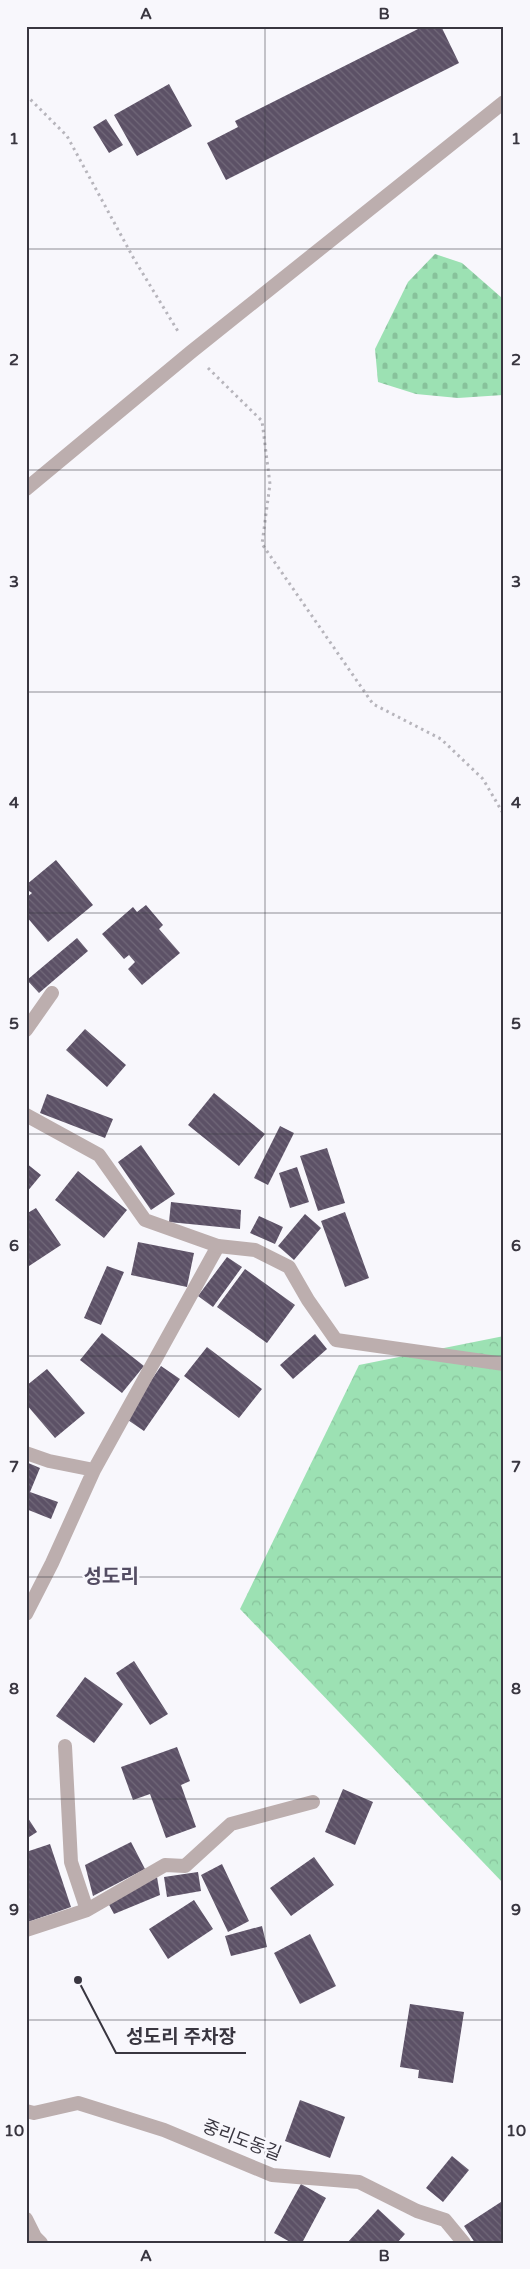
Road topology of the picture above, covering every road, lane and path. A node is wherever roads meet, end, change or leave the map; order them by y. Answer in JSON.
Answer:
{"nodes":[{"id":1,"x":26,"y":95,"type":"edge"},
{"id":2,"x":504,"y":102,"type":"edge"},
{"id":3,"x":191,"y":352,"type":"junction"},
{"id":4,"x":26,"y":489,"type":"edge"},
{"id":5,"x":504,"y":815,"type":"edge"},
{"id":6,"x":52,"y":993,"type":"dead end"},
{"id":7,"x":26,"y":1030,"type":"edge"},
{"id":8,"x":26,"y":1115,"type":"edge"},
{"id":9,"x":218,"y":1246,"type":"junction"},
{"id":10,"x":504,"y":1364,"type":"edge"},
{"id":11,"x":26,"y":1453,"type":"edge"},
{"id":12,"x":94,"y":1470,"type":"junction"},
{"id":13,"x":26,"y":1614,"type":"edge"},
{"id":14,"x":66,"y":1746,"type":"dead end"},
{"id":15,"x":313,"y":1802,"type":"dead end"},
{"id":16,"x":86,"y":1910,"type":"junction"},
{"id":17,"x":26,"y":1930,"type":"edge"},
{"id":18,"x":26,"y":2111,"type":"edge"},
{"id":19,"x":26,"y":2219,"type":"edge"},
{"id":20,"x":41,"y":2243,"type":"edge"},
{"id":21,"x":464,"y":2243,"type":"edge"}],
"edges":[{"from":1,"to":3,"type":"path"},
{"from":2,"to":3,"type":"street"},
{"from":3,"to":4,"type":"street"},
{"from":3,"to":5,"type":"path"},
{"from":6,"to":7,"type":"street"},
{"from":8,"to":9,"type":"street"},
{"from":9,"to":10,"type":"street"},
{"from":9,"to":12,"type":"street"},
{"from":11,"to":12,"type":"street"},
{"from":12,"to":13,"type":"street"},
{"from":14,"to":16,"type":"street"},
{"from":15,"to":16,"type":"street"},
{"from":16,"to":17,"type":"street"},
{"from":18,"to":21,"type":"street","name":"중리도동길"},
{"from":19,"to":20,"type":"street"}]}
